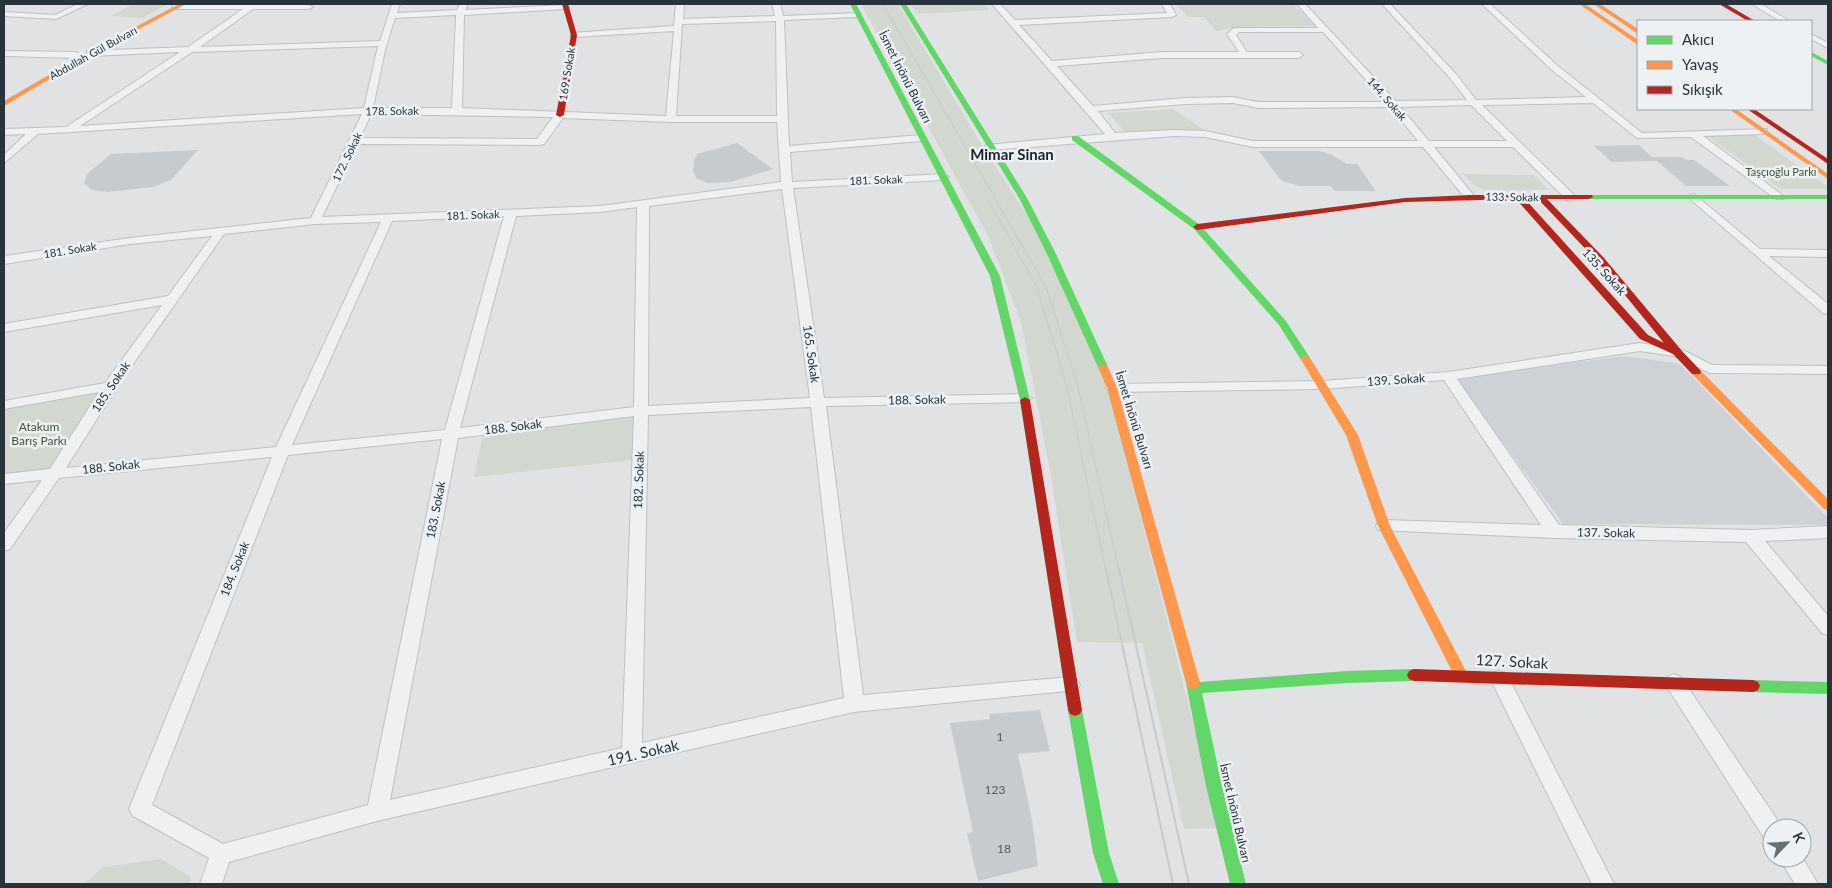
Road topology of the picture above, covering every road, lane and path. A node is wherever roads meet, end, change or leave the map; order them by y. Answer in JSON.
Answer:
{"nodes":[{"id":1,"x":84,"y":4,"type":"edge"},
{"id":2,"x":396,"y":4,"type":"edge"},
{"id":3,"x":680,"y":4,"type":"edge"},
{"id":4,"x":776,"y":4,"type":"edge"},
{"id":5,"x":852,"y":4,"type":"edge"},
{"id":6,"x":903,"y":4,"type":"edge"},
{"id":7,"x":996,"y":4,"type":"edge"},
{"id":8,"x":1166,"y":4,"type":"edge"},
{"id":9,"x":1301,"y":4,"type":"edge"},
{"id":10,"x":1386,"y":4,"type":"edge"},
{"id":11,"x":1486,"y":4,"type":"edge"},
{"id":12,"x":1582,"y":4,"type":"edge"},
{"id":13,"x":1597,"y":4,"type":"edge"},
{"id":14,"x":1722,"y":4,"type":"edge"},
{"id":15,"x":1756,"y":4,"type":"edge"},
{"id":16,"x":177,"y":5,"type":"edge"},
{"id":17,"x":565,"y":6,"type":"edge"},
{"id":18,"x":309,"y":7,"type":"dead end"},
{"id":19,"x":250,"y":8,"type":"junction"},
{"id":20,"x":462,"y":8,"type":"edge"},
{"id":21,"x":4,"y":14,"type":"edge"},
{"id":22,"x":857,"y":15,"type":"junction"},
{"id":23,"x":392,"y":16,"type":"junction"},
{"id":24,"x":780,"y":18,"type":"junction"},
{"id":25,"x":1750,"y":20,"type":"edge"},
{"id":26,"x":1783,"y":20,"type":"edge"},
{"id":27,"x":1011,"y":23,"type":"junction"},
{"id":28,"x":679,"y":25,"type":"junction"},
{"id":29,"x":1325,"y":30,"type":"junction"},
{"id":30,"x":1637,"y":31,"type":"edge"},
{"id":31,"x":574,"y":35,"type":"junction"},
{"id":32,"x":1812,"y":37,"type":"edge"},
{"id":33,"x":1637,"y":42,"type":"edge"},
{"id":34,"x":385,"y":43,"type":"junction"},
{"id":35,"x":1828,"y":46,"type":"edge"},
{"id":36,"x":187,"y":52,"type":"junction"},
{"id":37,"x":90,"y":53,"type":"junction"},
{"id":38,"x":4,"y":54,"type":"edge"},
{"id":39,"x":76,"y":54,"type":"junction"},
{"id":40,"x":1244,"y":54,"type":"junction"},
{"id":41,"x":1299,"y":55,"type":"dead end"},
{"id":42,"x":1812,"y":55,"type":"edge"},
{"id":43,"x":1828,"y":63,"type":"edge"},
{"id":44,"x":1050,"y":64,"type":"junction"},
{"id":45,"x":4,"y":90,"type":"edge"},
{"id":46,"x":1595,"y":100,"type":"junction"},
{"id":47,"x":1473,"y":102,"type":"junction"},
{"id":48,"x":4,"y":104,"type":"edge"},
{"id":49,"x":1392,"y":104,"type":"junction"},
{"id":50,"x":1091,"y":108,"type":"junction"},
{"id":51,"x":457,"y":110,"type":"junction"},
{"id":52,"x":1733,"y":110,"type":"edge"},
{"id":53,"x":1751,"y":110,"type":"edge"},
{"id":54,"x":368,"y":111,"type":"junction"},
{"id":55,"x":560,"y":116,"type":"junction"},
{"id":56,"x":671,"y":119,"type":"junction"},
{"id":57,"x":782,"y":120,"type":"junction"},
{"id":58,"x":4,"y":126,"type":"edge"},
{"id":59,"x":67,"y":130,"type":"junction"},
{"id":60,"x":1764,"y":131,"type":"junction"},
{"id":61,"x":34,"y":132,"type":"junction"},
{"id":62,"x":1692,"y":134,"type":"junction"},
{"id":63,"x":1112,"y":136,"type":"junction"},
{"id":64,"x":921,"y":138,"type":"junction"},
{"id":65,"x":1075,"y":138,"type":"junction"},
{"id":66,"x":356,"y":141,"type":"junction"},
{"id":67,"x":1517,"y":144,"type":"junction"},
{"id":68,"x":1425,"y":145,"type":"junction"},
{"id":69,"x":990,"y":147,"type":"junction"},
{"id":70,"x":785,"y":148,"type":"junction"},
{"id":71,"x":4,"y":160,"type":"edge"},
{"id":72,"x":1828,"y":162,"type":"edge"},
{"id":73,"x":1828,"y":177,"type":"edge"},
{"id":74,"x":944,"y":178,"type":"junction"},
{"id":75,"x":787,"y":184,"type":"junction"},
{"id":76,"x":1470,"y":196,"type":"junction"},
{"id":77,"x":1540,"y":197,"type":"junction"},
{"id":78,"x":1694,"y":197,"type":"junction"},
{"id":79,"x":1780,"y":197,"type":"junction"},
{"id":80,"x":1828,"y":197,"type":"edge"},
{"id":81,"x":1518,"y":198,"type":"junction"},
{"id":82,"x":1571,"y":198,"type":"junction"},
{"id":83,"x":643,"y":205,"type":"junction"},
{"id":84,"x":511,"y":213,"type":"junction"},
{"id":85,"x":388,"y":218,"type":"junction"},
{"id":86,"x":315,"y":221,"type":"junction"},
{"id":87,"x":1197,"y":227,"type":"junction"},
{"id":88,"x":221,"y":231,"type":"junction"},
{"id":89,"x":1756,"y":252,"type":"junction"},
{"id":90,"x":1828,"y":253,"type":"edge"},
{"id":91,"x":4,"y":260,"type":"edge"},
{"id":92,"x":173,"y":299,"type":"junction"},
{"id":93,"x":1828,"y":310,"type":"edge"},
{"id":94,"x":4,"y":328,"type":"edge"},
{"id":95,"x":1678,"y":353,"type":"junction"},
{"id":96,"x":1828,"y":370,"type":"edge"},
{"id":97,"x":1448,"y":376,"type":"junction"},
{"id":98,"x":1322,"y":385,"type":"junction"},
{"id":99,"x":110,"y":386,"type":"junction"},
{"id":100,"x":1112,"y":388,"type":"junction"},
{"id":101,"x":1025,"y":398,"type":"junction"},
{"id":102,"x":818,"y":402,"type":"junction"},
{"id":103,"x":4,"y":405,"type":"edge"},
{"id":104,"x":641,"y":411,"type":"junction"},
{"id":105,"x":451,"y":434,"type":"junction"},
{"id":106,"x":282,"y":451,"type":"junction"},
{"id":107,"x":55,"y":473,"type":"junction"},
{"id":108,"x":4,"y":479,"type":"edge"},
{"id":109,"x":1828,"y":506,"type":"edge"},
{"id":110,"x":1384,"y":526,"type":"junction"},
{"id":111,"x":1555,"y":532,"type":"junction"},
{"id":112,"x":1828,"y":532,"type":"edge"},
{"id":113,"x":1751,"y":536,"type":"junction"},
{"id":114,"x":4,"y":545,"type":"edge"},
{"id":115,"x":1828,"y":628,"type":"edge"},
{"id":116,"x":1461,"y":674,"type":"junction"},
{"id":117,"x":1499,"y":678,"type":"junction"},
{"id":118,"x":1674,"y":682,"type":"junction"},
{"id":119,"x":1070,"y":685,"type":"junction"},
{"id":120,"x":1194,"y":688,"type":"junction"},
{"id":121,"x":1828,"y":688,"type":"edge"},
{"id":122,"x":854,"y":704,"type":"junction"},
{"id":123,"x":632,"y":756,"type":"junction"},
{"id":124,"x":376,"y":812,"type":"junction"},
{"id":125,"x":1763,"y":818,"type":"edge"},
{"id":126,"x":221,"y":854,"type":"junction"},
{"id":127,"x":1797,"y":868,"type":"edge"},
{"id":128,"x":211,"y":884,"type":"edge"},
{"id":129,"x":1111,"y":884,"type":"edge"},
{"id":130,"x":1238,"y":884,"type":"edge"},
{"id":131,"x":1603,"y":884,"type":"edge"},
{"id":132,"x":1807,"y":884,"type":"edge"}],
"edges":[{"from":1,"to":21,"type":"street"},
{"from":2,"to":23,"type":"street","name":"172. Sokak"},
{"from":3,"to":28,"type":"street"},
{"from":4,"to":24,"type":"street","name":"165. Sokak"},
{"from":5,"to":22,"type":"main road","name":"İsmet İnönü Bulvarı"},
{"from":6,"to":69,"type":"main road","name":"İsmet İnönü Bulvarı"},
{"from":7,"to":27,"type":"street"},
{"from":8,"to":27,"type":"street"},
{"from":9,"to":29,"type":"street","name":"144. Sokak"},
{"from":10,"to":47,"type":"street"},
{"from":11,"to":46,"type":"street"},
{"from":12,"to":33,"type":"main road"},
{"from":13,"to":30,"type":"main road"},
{"from":14,"to":25,"type":"main road"},
{"from":15,"to":26,"type":"street"},
{"from":16,"to":19,"type":"street"},
{"from":16,"to":37,"type":"main road","name":"Abdullah Gül Bulvarı"},
{"from":16,"to":39,"type":"main road","name":"Abdullah Gül Bulvarı"},
{"from":17,"to":20,"type":"street"},
{"from":17,"to":31,"type":"main road","name":"169. Sokak"},
{"from":18,"to":19,"type":"street"},
{"from":19,"to":36,"type":"street"},
{"from":20,"to":23,"type":"street"},
{"from":20,"to":51,"type":"street"},
{"from":22,"to":24,"type":"street"},
{"from":22,"to":64,"type":"main road","name":"İsmet İnönü Bulvarı"},
{"from":23,"to":34,"type":"street","name":"172. Sokak"},
{"from":24,"to":28,"type":"street"},
{"from":24,"to":57,"type":"street","name":"165. Sokak"},
{"from":27,"to":44,"type":"street"},
{"from":28,"to":31,"type":"street"},
{"from":28,"to":56,"type":"street"},
{"from":29,"to":40,"type":"street"},
{"from":29,"to":49,"type":"street","name":"144. Sokak"},
{"from":31,"to":55,"type":"main road","name":"169. Sokak"},
{"from":32,"to":35,"type":"street"},
{"from":34,"to":36,"type":"street"},
{"from":34,"to":54,"type":"street","name":"172. Sokak"},
{"from":36,"to":37,"type":"street"},
{"from":36,"to":59,"type":"street"},
{"from":37,"to":48,"type":"main road","name":"Abdullah Gül Bulvarı"},
{"from":38,"to":39,"type":"street"},
{"from":39,"to":45,"type":"main road","name":"Abdullah Gül Bulvarı"},
{"from":40,"to":41,"type":"street"},
{"from":40,"to":44,"type":"street"},
{"from":42,"to":43,"type":"main road"},
{"from":44,"to":50,"type":"street"},
{"from":46,"to":47,"type":"street"},
{"from":46,"to":62,"type":"street"},
{"from":47,"to":49,"type":"street"},
{"from":47,"to":67,"type":"street"},
{"from":49,"to":50,"type":"street"},
{"from":49,"to":68,"type":"street","name":"144. Sokak"},
{"from":50,"to":63,"type":"street"},
{"from":51,"to":54,"type":"street","name":"178. Sokak"},
{"from":51,"to":55,"type":"street","name":"178. Sokak"},
{"from":52,"to":60,"type":"main road"},
{"from":53,"to":72,"type":"main road"},
{"from":54,"to":59,"type":"street","name":"178. Sokak"},
{"from":54,"to":66,"type":"street","name":"172. Sokak"},
{"from":55,"to":56,"type":"street","name":"178. Sokak"},
{"from":55,"to":66,"type":"street"},
{"from":56,"to":57,"type":"street","name":"178. Sokak"},
{"from":57,"to":70,"type":"street","name":"165. Sokak"},
{"from":58,"to":61,"type":"street","name":"178. Sokak"},
{"from":59,"to":61,"type":"street","name":"178. Sokak"},
{"from":60,"to":62,"type":"street"},
{"from":60,"to":73,"type":"main road"},
{"from":61,"to":71,"type":"street"},
{"from":62,"to":79,"type":"street"},
{"from":63,"to":65,"type":"street"},
{"from":63,"to":68,"type":"street"},
{"from":64,"to":70,"type":"street"},
{"from":64,"to":74,"type":"main road","name":"İsmet İnönü Bulvarı"},
{"from":65,"to":69,"type":"street"},
{"from":65,"to":87,"type":"main road"},
{"from":66,"to":86,"type":"street","name":"172. Sokak"},
{"from":67,"to":68,"type":"street"},
{"from":67,"to":82,"type":"street"},
{"from":68,"to":76,"type":"street","name":"144. Sokak"},
{"from":69,"to":100,"type":"main road","name":"İsmet İnönü Bulvarı"},
{"from":70,"to":75,"type":"street","name":"165. Sokak"},
{"from":74,"to":75,"type":"street","name":"181. Sokak"},
{"from":74,"to":101,"type":"main road","name":"İsmet İnönü Bulvarı"},
{"from":75,"to":83,"type":"street","name":"181. Sokak"},
{"from":75,"to":102,"type":"street","name":"165. Sokak"},
{"from":76,"to":81,"type":"main road","name":"133. Sokak"},
{"from":76,"to":87,"type":"main road","name":"133. Sokak"},
{"from":77,"to":81,"type":"main road","name":"133. Sokak"},
{"from":77,"to":82,"type":"main road","name":"133. Sokak"},
{"from":77,"to":95,"type":"main road","name":"135. Sokak"},
{"from":78,"to":79,"type":"main road","name":"133. Sokak"},
{"from":78,"to":82,"type":"main road","name":"133. Sokak"},
{"from":78,"to":89,"type":"street"},
{"from":79,"to":80,"type":"main road","name":"133. Sokak"},
{"from":81,"to":95,"type":"main road","name":"135. Sokak"},
{"from":83,"to":84,"type":"street","name":"181. Sokak"},
{"from":83,"to":104,"type":"street","name":"182. Sokak"},
{"from":84,"to":85,"type":"street","name":"181. Sokak"},
{"from":84,"to":105,"type":"street","name":"183. Sokak"},
{"from":85,"to":86,"type":"street","name":"181. Sokak"},
{"from":85,"to":106,"type":"street","name":"184. Sokak"},
{"from":86,"to":88,"type":"street","name":"181. Sokak"},
{"from":87,"to":98,"type":"main road"},
{"from":88,"to":91,"type":"street","name":"181. Sokak"},
{"from":88,"to":92,"type":"street","name":"185. Sokak"},
{"from":89,"to":90,"type":"street"},
{"from":89,"to":93,"type":"street"},
{"from":92,"to":94,"type":"street"},
{"from":92,"to":99,"type":"street","name":"185. Sokak"},
{"from":95,"to":96,"type":"street","name":"139. Sokak"},
{"from":95,"to":97,"type":"street","name":"139. Sokak"},
{"from":95,"to":109,"type":"main road","name":"135. Sokak"},
{"from":97,"to":98,"type":"street","name":"139. Sokak"},
{"from":97,"to":111,"type":"street"},
{"from":98,"to":100,"type":"street","name":"139. Sokak"},
{"from":98,"to":110,"type":"main road"},
{"from":99,"to":103,"type":"street"},
{"from":99,"to":107,"type":"street","name":"185. Sokak"},
{"from":100,"to":120,"type":"main road","name":"İsmet İnönü Bulvarı"},
{"from":101,"to":102,"type":"street","name":"188. Sokak"},
{"from":101,"to":119,"type":"main road","name":"İsmet İnönü Bulvarı"},
{"from":102,"to":104,"type":"street","name":"188. Sokak"},
{"from":102,"to":122,"type":"street","name":"165. Sokak"},
{"from":104,"to":105,"type":"street","name":"188. Sokak"},
{"from":104,"to":123,"type":"street","name":"182. Sokak"},
{"from":105,"to":106,"type":"street","name":"188. Sokak"},
{"from":105,"to":124,"type":"street","name":"183. Sokak"},
{"from":106,"to":107,"type":"street","name":"188. Sokak"},
{"from":106,"to":126,"type":"street","name":"184. Sokak"},
{"from":107,"to":108,"type":"street","name":"188. Sokak"},
{"from":107,"to":114,"type":"street","name":"185. Sokak"},
{"from":110,"to":111,"type":"street","name":"137. Sokak"},
{"from":110,"to":116,"type":"main road"},
{"from":111,"to":113,"type":"street","name":"137. Sokak"},
{"from":112,"to":113,"type":"street","name":"137. Sokak"},
{"from":113,"to":115,"type":"street"},
{"from":116,"to":117,"type":"main road","name":"127. Sokak"},
{"from":116,"to":120,"type":"main road","name":"127. Sokak"},
{"from":117,"to":118,"type":"main road","name":"127. Sokak"},
{"from":117,"to":131,"type":"street"},
{"from":118,"to":121,"type":"main road","name":"127. Sokak"},
{"from":118,"to":125,"type":"street"},
{"from":119,"to":122,"type":"street","name":"191. Sokak"},
{"from":119,"to":129,"type":"main road","name":"İsmet İnönü Bulvarı"},
{"from":120,"to":130,"type":"main road","name":"İsmet İnönü Bulvarı"},
{"from":122,"to":123,"type":"street","name":"191. Sokak"},
{"from":123,"to":124,"type":"street","name":"191. Sokak"},
{"from":124,"to":126,"type":"street","name":"191. Sokak"},
{"from":126,"to":128,"type":"street"},
{"from":127,"to":132,"type":"street"}]}
